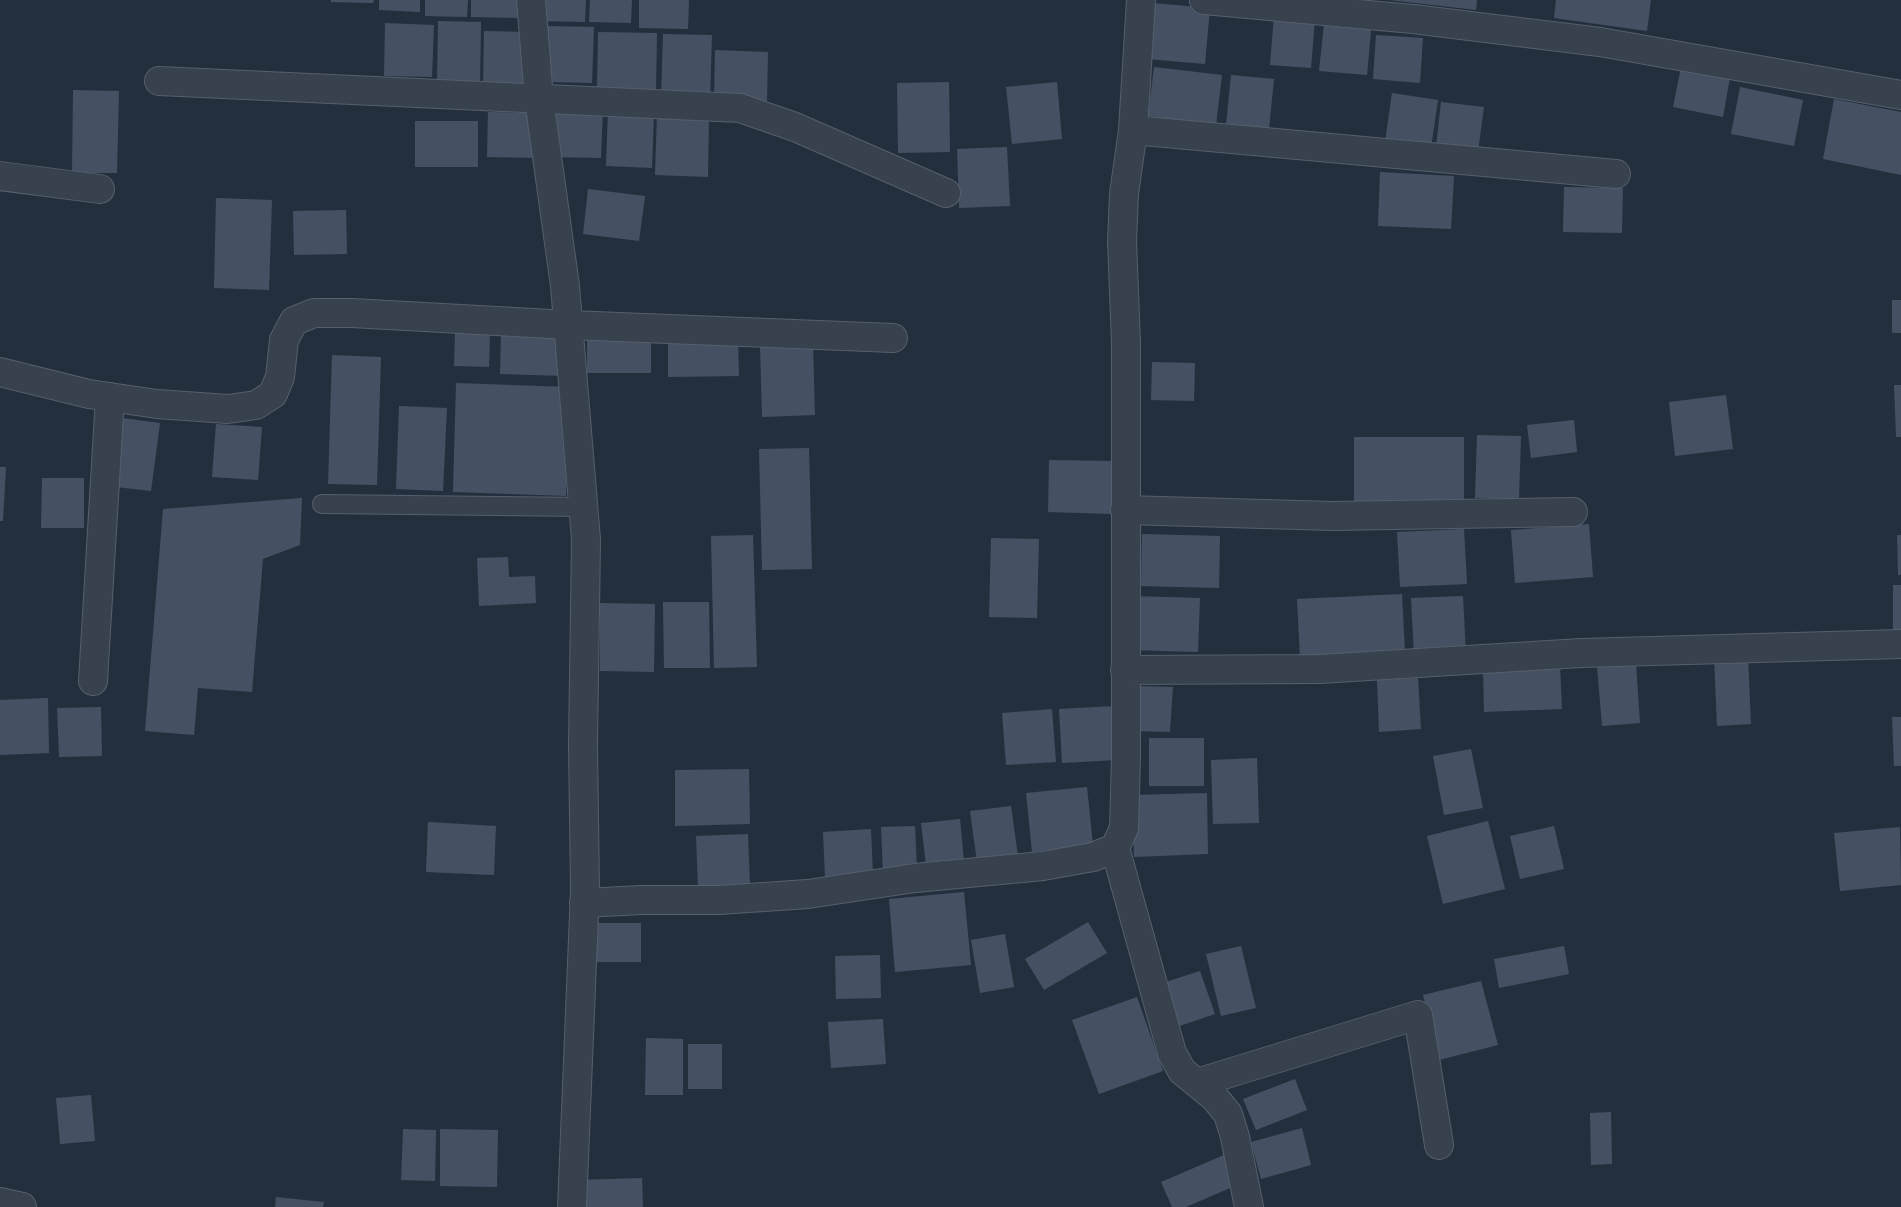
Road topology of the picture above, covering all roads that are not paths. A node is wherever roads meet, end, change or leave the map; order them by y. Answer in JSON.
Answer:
{"nodes":[{"id":1,"x":531,"y":0,"type":"edge"},
{"id":2,"x":1141,"y":0,"type":"edge"},
{"id":3,"x":1204,"y":0,"type":"edge"},
{"id":4,"x":159,"y":81,"type":"dead end"},
{"id":5,"x":1901,"y":95,"type":"edge"},
{"id":6,"x":538,"y":99,"type":"junction"},
{"id":7,"x":1133,"y":130,"type":"junction"},
{"id":8,"x":1616,"y":174,"type":"dead end"},
{"id":9,"x":0,"y":176,"type":"edge"},
{"id":10,"x":100,"y":189,"type":"dead end"},
{"id":11,"x":946,"y":193,"type":"dead end"},
{"id":12,"x":569,"y":325,"type":"junction"},
{"id":13,"x":892,"y":338,"type":"dead end"},
{"id":14,"x":0,"y":372,"type":"edge"},
{"id":15,"x":110,"y":397,"type":"junction"},
{"id":16,"x":322,"y":504,"type":"dead end"},
{"id":17,"x":583,"y":507,"type":"junction"},
{"id":18,"x":1125,"y":510,"type":"junction"},
{"id":19,"x":1573,"y":512,"type":"dead end"},
{"id":20,"x":1901,"y":644,"type":"edge"},
{"id":21,"x":1125,"y":670,"type":"junction"},
{"id":22,"x":93,"y":681,"type":"dead end"},
{"id":23,"x":1115,"y":848,"type":"junction"},
{"id":24,"x":584,"y":903,"type":"junction"},
{"id":25,"x":1197,"y":1083,"type":"junction"},
{"id":26,"x":1439,"y":1145,"type":"dead end"},
{"id":27,"x":0,"y":1202,"type":"edge"},
{"id":28,"x":22,"y":1207,"type":"edge"},
{"id":29,"x":572,"y":1207,"type":"edge"},
{"id":30,"x":1249,"y":1207,"type":"edge"}],
"edges":[{"from":1,"to":6,"type":"street"},
{"from":2,"to":7,"type":"street"},
{"from":3,"to":5,"type":"street"},
{"from":4,"to":6,"type":"street"},
{"from":6,"to":11,"type":"street"},
{"from":6,"to":12,"type":"street"},
{"from":7,"to":8,"type":"street"},
{"from":7,"to":18,"type":"street"},
{"from":9,"to":10,"type":"street"},
{"from":12,"to":13,"type":"street"},
{"from":12,"to":15,"type":"street"},
{"from":12,"to":17,"type":"street"},
{"from":14,"to":15,"type":"street"},
{"from":15,"to":22,"type":"street"},
{"from":16,"to":17,"type":"lane"},
{"from":17,"to":24,"type":"street"},
{"from":18,"to":19,"type":"street"},
{"from":18,"to":21,"type":"street"},
{"from":20,"to":21,"type":"street"},
{"from":21,"to":23,"type":"street"},
{"from":23,"to":24,"type":"street"},
{"from":23,"to":25,"type":"street"},
{"from":24,"to":29,"type":"street"},
{"from":25,"to":26,"type":"street"},
{"from":25,"to":30,"type":"street"},
{"from":27,"to":28,"type":"street"}]}
